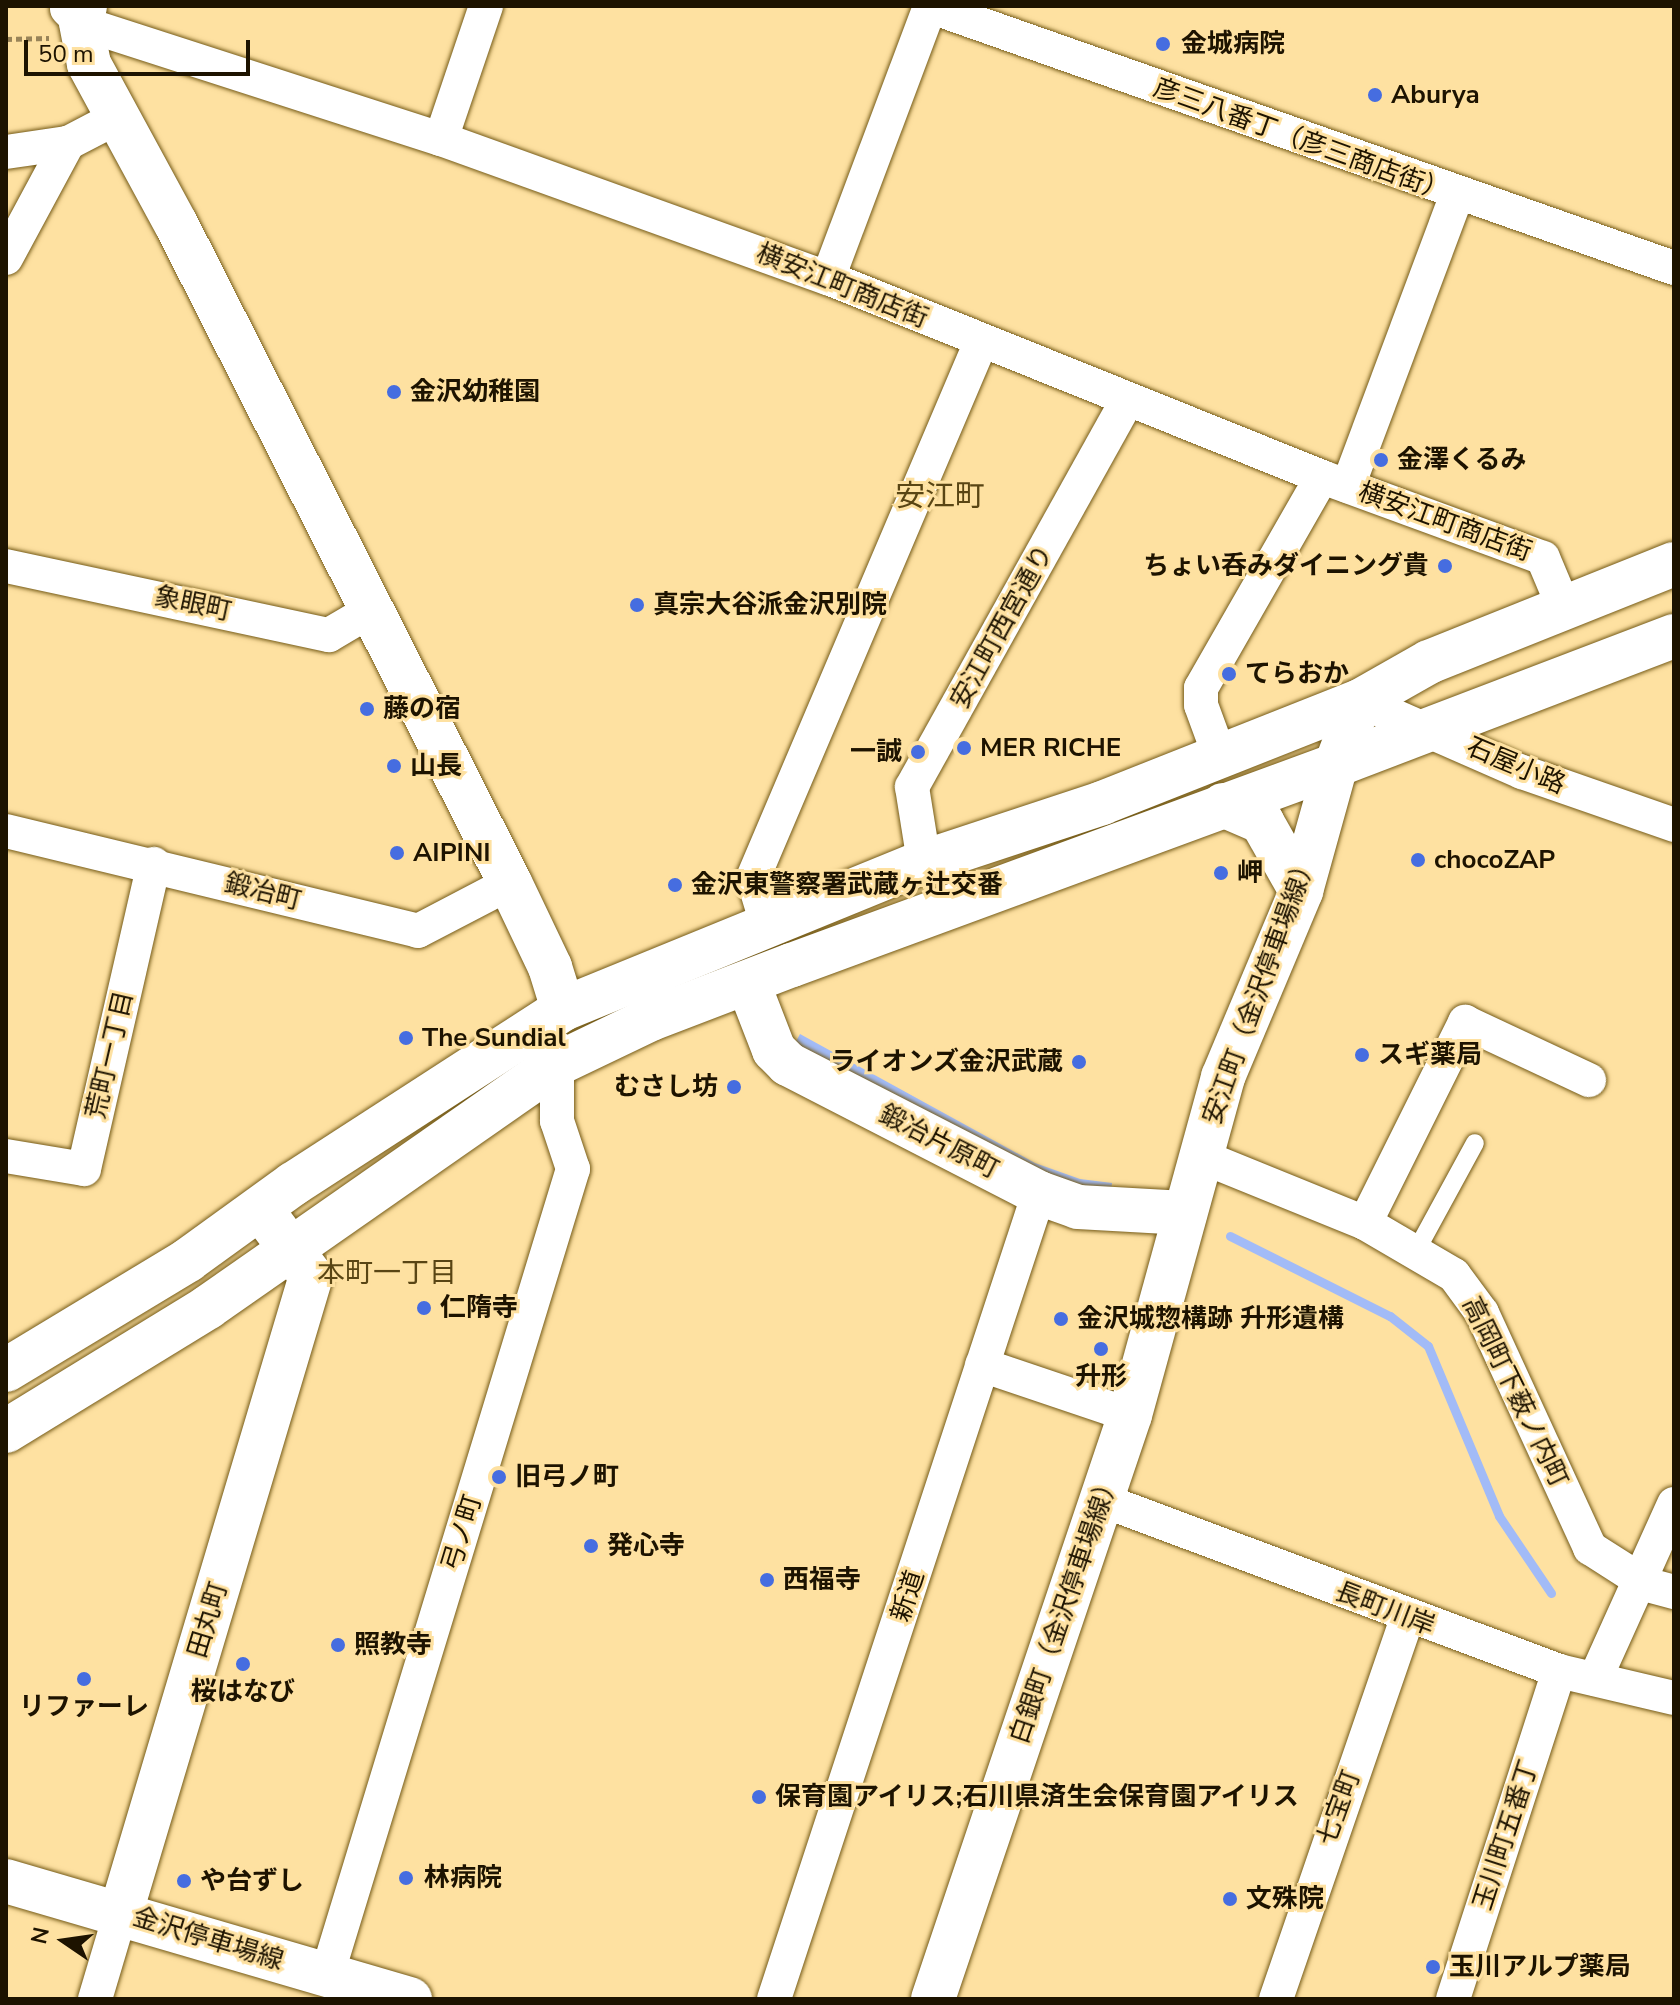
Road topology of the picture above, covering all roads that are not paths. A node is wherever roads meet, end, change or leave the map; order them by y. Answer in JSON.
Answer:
{"nodes":[{"id":1,"x":486,"y":6,"type":"edge"},
{"id":2,"x":930,"y":6,"type":"edge"},
{"id":3,"x":76,"y":12,"type":"edge"},
{"id":4,"x":118,"y":117,"type":"junction"},
{"id":5,"x":441,"y":139,"type":"junction"},
{"id":6,"x":68,"y":143,"type":"junction"},
{"id":7,"x":6,"y":152,"type":"edge"},
{"id":8,"x":1457,"y":195,"type":"junction"},
{"id":9,"x":6,"y":258,"type":"edge"},
{"id":10,"x":1674,"y":268,"type":"edge"},
{"id":11,"x":828,"y":278,"type":"junction"},
{"id":12,"x":981,"y":342,"type":"junction"},
{"id":13,"x":1127,"y":400,"type":"junction"},
{"id":14,"x":1335,"y":482,"type":"junction"},
{"id":15,"x":1674,"y":564,"type":"edge"},
{"id":16,"x":6,"y":566,"type":"edge"},
{"id":17,"x":1564,"y":608,"type":"junction"},
{"id":18,"x":373,"y":609,"type":"junction"},
{"id":19,"x":1674,"y":636,"type":"edge"},
{"id":20,"x":1360,"y":701,"type":"junction"},
{"id":21,"x":1433,"y":730,"type":"junction"},
{"id":22,"x":1220,"y":757,"type":"junction"},
{"id":23,"x":1336,"y":765,"type":"junction"},
{"id":24,"x":1223,"y":805,"type":"junction"},
{"id":25,"x":1674,"y":825,"type":"edge"},
{"id":26,"x":6,"y":831,"type":"edge"},
{"id":27,"x":924,"y":862,"type":"junction"},
{"id":28,"x":154,"y":864,"type":"junction"},
{"id":29,"x":510,"y":883,"type":"junction"},
{"id":30,"x":1301,"y":891,"type":"junction"},
{"id":31,"x":767,"y":924,"type":"junction"},
{"id":32,"x":748,"y":983,"type":"junction"},
{"id":33,"x":563,"y":1009,"type":"junction"},
{"id":34,"x":555,"y":1065,"type":"junction"},
{"id":35,"x":1589,"y":1080,"type":"dead end"},
{"id":36,"x":1475,"y":1143,"type":"dead end"},
{"id":37,"x":6,"y":1156,"type":"edge"},
{"id":38,"x":1200,"y":1156,"type":"junction"},
{"id":39,"x":1039,"y":1193,"type":"junction"},
{"id":40,"x":260,"y":1209,"type":"junction"},
{"id":41,"x":1185,"y":1213,"type":"junction"},
{"id":42,"x":1365,"y":1223,"type":"junction"},
{"id":43,"x":290,"y":1247,"type":"junction"},
{"id":44,"x":1415,"y":1253,"type":"junction"},
{"id":45,"x":982,"y":1365,"type":"junction"},
{"id":46,"x":6,"y":1370,"type":"edge"},
{"id":47,"x":1130,"y":1415,"type":"junction"},
{"id":48,"x":6,"y":1431,"type":"edge"},
{"id":49,"x":1102,"y":1500,"type":"junction"},
{"id":50,"x":1674,"y":1504,"type":"edge"},
{"id":51,"x":1639,"y":1581,"type":"junction"},
{"id":52,"x":1674,"y":1592,"type":"edge"},
{"id":53,"x":1407,"y":1618,"type":"junction"},
{"id":54,"x":1559,"y":1671,"type":"junction"},
{"id":55,"x":1595,"y":1679,"type":"junction"},
{"id":56,"x":1674,"y":1698,"type":"edge"},
{"id":57,"x":6,"y":1881,"type":"edge"},
{"id":58,"x":121,"y":1912,"type":"junction"},
{"id":59,"x":323,"y":1987,"type":"edge"},
{"id":60,"x":95,"y":1999,"type":"edge"},
{"id":61,"x":410,"y":1999,"type":"edge"},
{"id":62,"x":774,"y":1999,"type":"edge"},
{"id":63,"x":933,"y":1999,"type":"edge"},
{"id":64,"x":1276,"y":1999,"type":"edge"},
{"id":65,"x":1453,"y":1999,"type":"edge"}],
"edges":[{"from":1,"to":5,"type":"street"},
{"from":2,"to":8,"type":"street","name":"彦三八番丁（彦三商店街）"},
{"from":2,"to":11,"type":"street"},
{"from":3,"to":4,"type":"street"},
{"from":3,"to":5,"type":"street","name":"横安江町商店街"},
{"from":4,"to":6,"type":"street"},
{"from":4,"to":18,"type":"street"},
{"from":5,"to":11,"type":"street","name":"横安江町商店街"},
{"from":6,"to":7,"type":"street"},
{"from":6,"to":9,"type":"street"},
{"from":8,"to":10,"type":"street","name":"彦三八番丁（彦三商店街）"},
{"from":8,"to":14,"type":"street"},
{"from":11,"to":12,"type":"street","name":"横安江町商店街"},
{"from":12,"to":13,"type":"street","name":"横安江町商店街"},
{"from":12,"to":31,"type":"street"},
{"from":13,"to":14,"type":"street","name":"横安江町商店街"},
{"from":13,"to":27,"type":"street","name":"安江町西宮通り"},
{"from":14,"to":17,"type":"street","name":"横安江町商店街"},
{"from":14,"to":22,"type":"street"},
{"from":15,"to":17,"type":"street"},
{"from":16,"to":18,"type":"street","name":"象眼町"},
{"from":17,"to":20,"type":"street"},
{"from":18,"to":29,"type":"street"},
{"from":19,"to":21,"type":"street"},
{"from":20,"to":21,"type":"street","name":"石屋小路"},
{"from":20,"to":22,"type":"street"},
{"from":20,"to":23,"type":"street","name":"安江町（金沢停車場線）"},
{"from":21,"to":23,"type":"street"},
{"from":21,"to":25,"type":"street","name":"石屋小路"},
{"from":22,"to":27,"type":"street"},
{"from":23,"to":24,"type":"street"},
{"from":23,"to":30,"type":"street","name":"安江町（金沢停車場線）"},
{"from":24,"to":30,"type":"street"},
{"from":24,"to":32,"type":"street"},
{"from":26,"to":28,"type":"street","name":"鍛冶町"},
{"from":27,"to":31,"type":"street"},
{"from":28,"to":29,"type":"street","name":"鍛冶町"},
{"from":28,"to":37,"type":"street","name":"荒町一丁目"},
{"from":29,"to":33,"type":"street"},
{"from":30,"to":38,"type":"street","name":"安江町（金沢停車場線）"},
{"from":31,"to":33,"type":"street"},
{"from":32,"to":34,"type":"street"},
{"from":32,"to":39,"type":"street","name":"鍛冶片原町"},
{"from":33,"to":34,"type":"street","name":"弓ノ町"},
{"from":33,"to":40,"type":"street"},
{"from":34,"to":43,"type":"street"},
{"from":34,"to":59,"type":"street","name":"弓ノ町"},
{"from":35,"to":42,"type":"street"},
{"from":36,"to":44,"type":"lane"},
{"from":38,"to":41,"type":"street","name":"安江町（金沢停車場線）"},
{"from":38,"to":42,"type":"street","name":"高岡町下薮ノ内町"},
{"from":39,"to":41,"type":"street","name":"鍛冶片原町"},
{"from":39,"to":45,"type":"street","name":"新道"},
{"from":40,"to":43,"type":"street"},
{"from":40,"to":46,"type":"street"},
{"from":41,"to":47,"type":"street","name":"白銀町（金沢停車場線）"},
{"from":42,"to":44,"type":"street","name":"高岡町下薮ノ内町"},
{"from":43,"to":48,"type":"street"},
{"from":43,"to":58,"type":"street","name":"田丸町"},
{"from":44,"to":51,"type":"street","name":"高岡町下薮ノ内町"},
{"from":45,"to":47,"type":"street"},
{"from":45,"to":62,"type":"street","name":"新道"},
{"from":47,"to":49,"type":"street","name":"白銀町（金沢停車場線）"},
{"from":49,"to":53,"type":"street","name":"長町川岸"},
{"from":49,"to":63,"type":"street","name":"白銀町（金沢停車場線）"},
{"from":50,"to":51,"type":"street"},
{"from":51,"to":52,"type":"street","name":"高岡町下薮ノ内町"},
{"from":51,"to":55,"type":"street"},
{"from":53,"to":54,"type":"street","name":"長町川岸"},
{"from":53,"to":64,"type":"street","name":"七宝町"},
{"from":54,"to":55,"type":"street","name":"長町川岸"},
{"from":54,"to":65,"type":"street","name":"玉川町五番丁"},
{"from":55,"to":56,"type":"street","name":"長町川岸"},
{"from":57,"to":58,"type":"street","name":"金沢停車場線"},
{"from":58,"to":59,"type":"street","name":"金沢停車場線"},
{"from":58,"to":60,"type":"street","name":"田丸町"},
{"from":59,"to":61,"type":"street","name":"金沢停車場線"}]}
